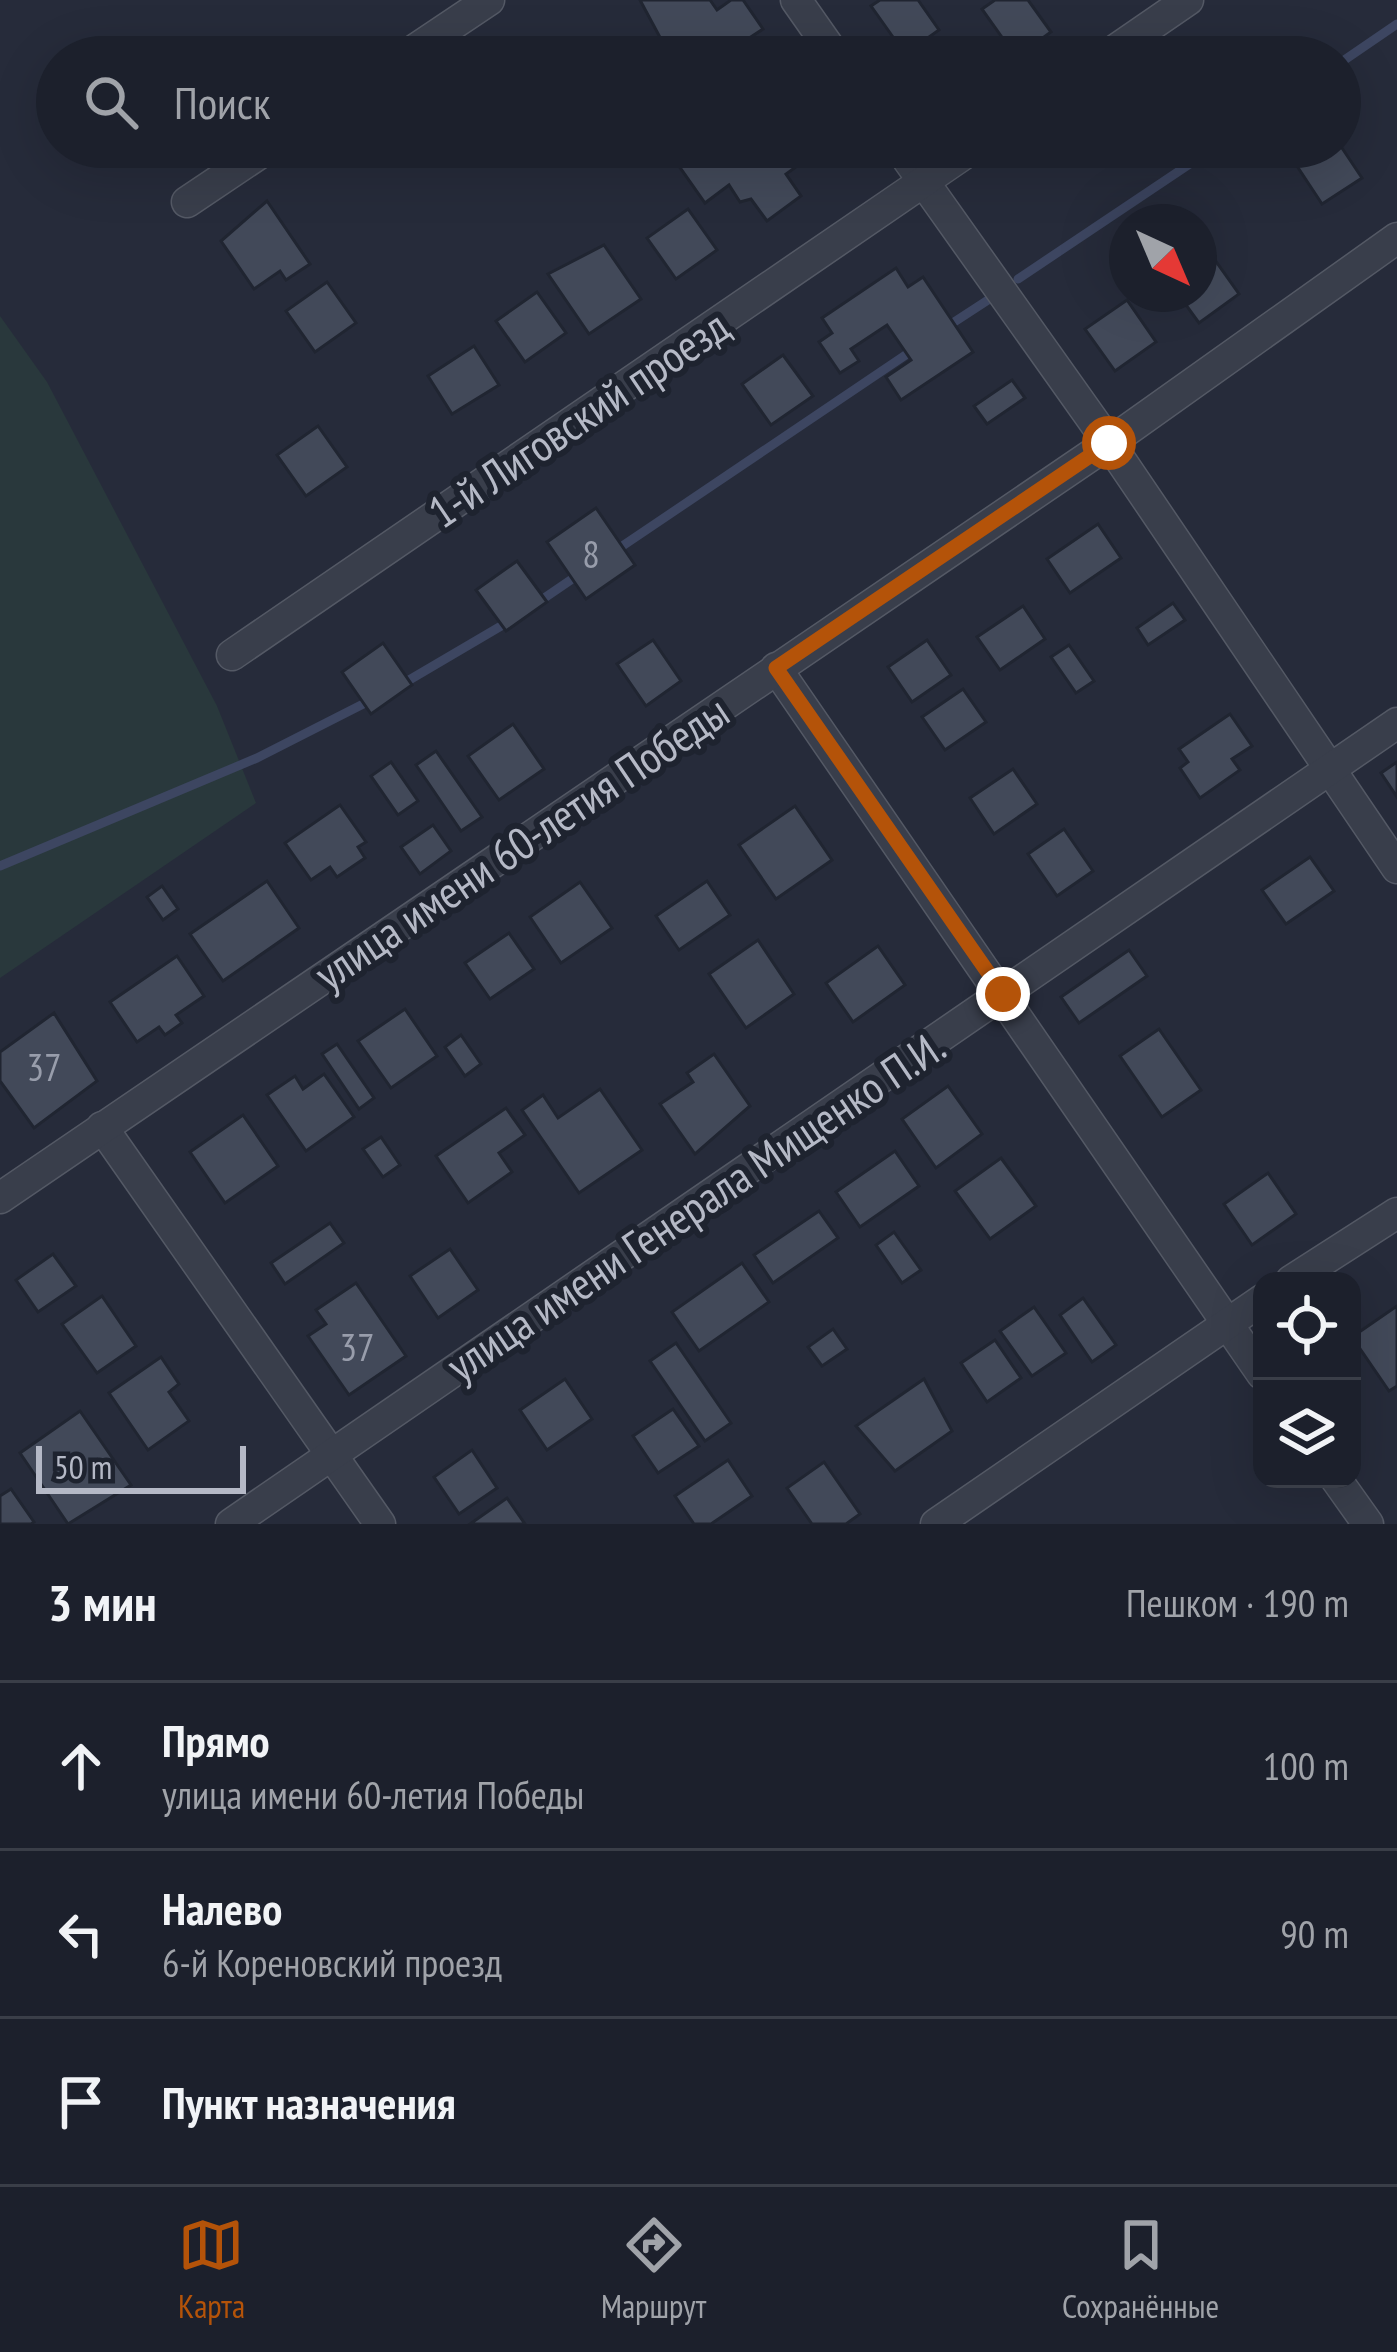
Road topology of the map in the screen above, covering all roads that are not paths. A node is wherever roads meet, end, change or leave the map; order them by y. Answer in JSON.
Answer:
{"nodes":[{"id":1,"x":489,"y":0,"type":"edge"},
{"id":2,"x":796,"y":0,"type":"edge"},
{"id":3,"x":1188,"y":0,"type":"edge"},
{"id":4,"x":435,"y":36,"type":"edge"},
{"id":5,"x":821,"y":36,"type":"edge"},
{"id":6,"x":1136,"y":36,"type":"edge"},
{"id":7,"x":238,"y":168,"type":"edge"},
{"id":8,"x":913,"y":168,"type":"edge"},
{"id":9,"x":943,"y":168,"type":"edge"},
{"id":10,"x":923,"y":182,"type":"junction"},
{"id":11,"x":187,"y":202,"type":"dead end"},
{"id":12,"x":1397,"y":238,"type":"edge"},
{"id":13,"x":1109,"y":443,"type":"junction"},
{"id":14,"x":232,"y":655,"type":"dead end"},
{"id":15,"x":776,"y":668,"type":"junction"},
{"id":16,"x":1397,"y":723,"type":"edge"},
{"id":17,"x":1328,"y":769,"type":"junction"},
{"id":18,"x":1397,"y":868,"type":"edge"},
{"id":19,"x":1003,"y":994,"type":"junction"},
{"id":20,"x":102,"y":1127,"type":"junction"},
{"id":21,"x":0,"y":1198,"type":"edge"},
{"id":22,"x":1397,"y":1213,"type":"edge"},
{"id":23,"x":1305,"y":1272,"type":"edge"},
{"id":24,"x":1253,"y":1306,"type":"edge"},
{"id":25,"x":1226,"y":1323,"type":"junction"},
{"id":26,"x":1253,"y":1361,"type":"edge"},
{"id":27,"x":332,"y":1454,"type":"junction"},
{"id":28,"x":1342,"y":1488,"type":"edge"},
{"id":29,"x":231,"y":1524,"type":"edge"},
{"id":30,"x":380,"y":1524,"type":"edge"},
{"id":31,"x":937,"y":1524,"type":"edge"},
{"id":32,"x":1368,"y":1524,"type":"edge"}],
"edges":[{"from":1,"to":4,"type":"street"},
{"from":2,"to":5,"type":"street"},
{"from":3,"to":6,"type":"street"},
{"from":7,"to":11,"type":"street"},
{"from":8,"to":10,"type":"street"},
{"from":9,"to":10,"type":"street","name":"1-й Лиговский проезд"},
{"from":10,"to":13,"type":"street"},
{"from":10,"to":14,"type":"street","name":"1-й Лиговский проезд"},
{"from":12,"to":13,"type":"street","name":"улица имени 60-летия Победы"},
{"from":13,"to":15,"type":"street","name":"улица имени 60-летия Победы"},
{"from":13,"to":17,"type":"street"},
{"from":15,"to":19,"type":"street"},
{"from":15,"to":20,"type":"street","name":"улица имени 60-летия Победы"},
{"from":16,"to":17,"type":"street","name":"улица имени Генерала Мищенко П.И."},
{"from":17,"to":18,"type":"street"},
{"from":17,"to":19,"type":"street","name":"улица имени Генерала Мищенко П.И."},
{"from":19,"to":25,"type":"street"},
{"from":19,"to":27,"type":"street","name":"улица имени Генерала Мищенко П.И."},
{"from":20,"to":21,"type":"street","name":"улица имени 60-летия Победы"},
{"from":20,"to":27,"type":"street"},
{"from":22,"to":23,"type":"street"},
{"from":24,"to":25,"type":"street"},
{"from":25,"to":26,"type":"street"},
{"from":25,"to":31,"type":"street"},
{"from":27,"to":29,"type":"street","name":"улица имени Генерала Мищенко П.И."},
{"from":27,"to":30,"type":"street"},
{"from":28,"to":32,"type":"street"}]}
